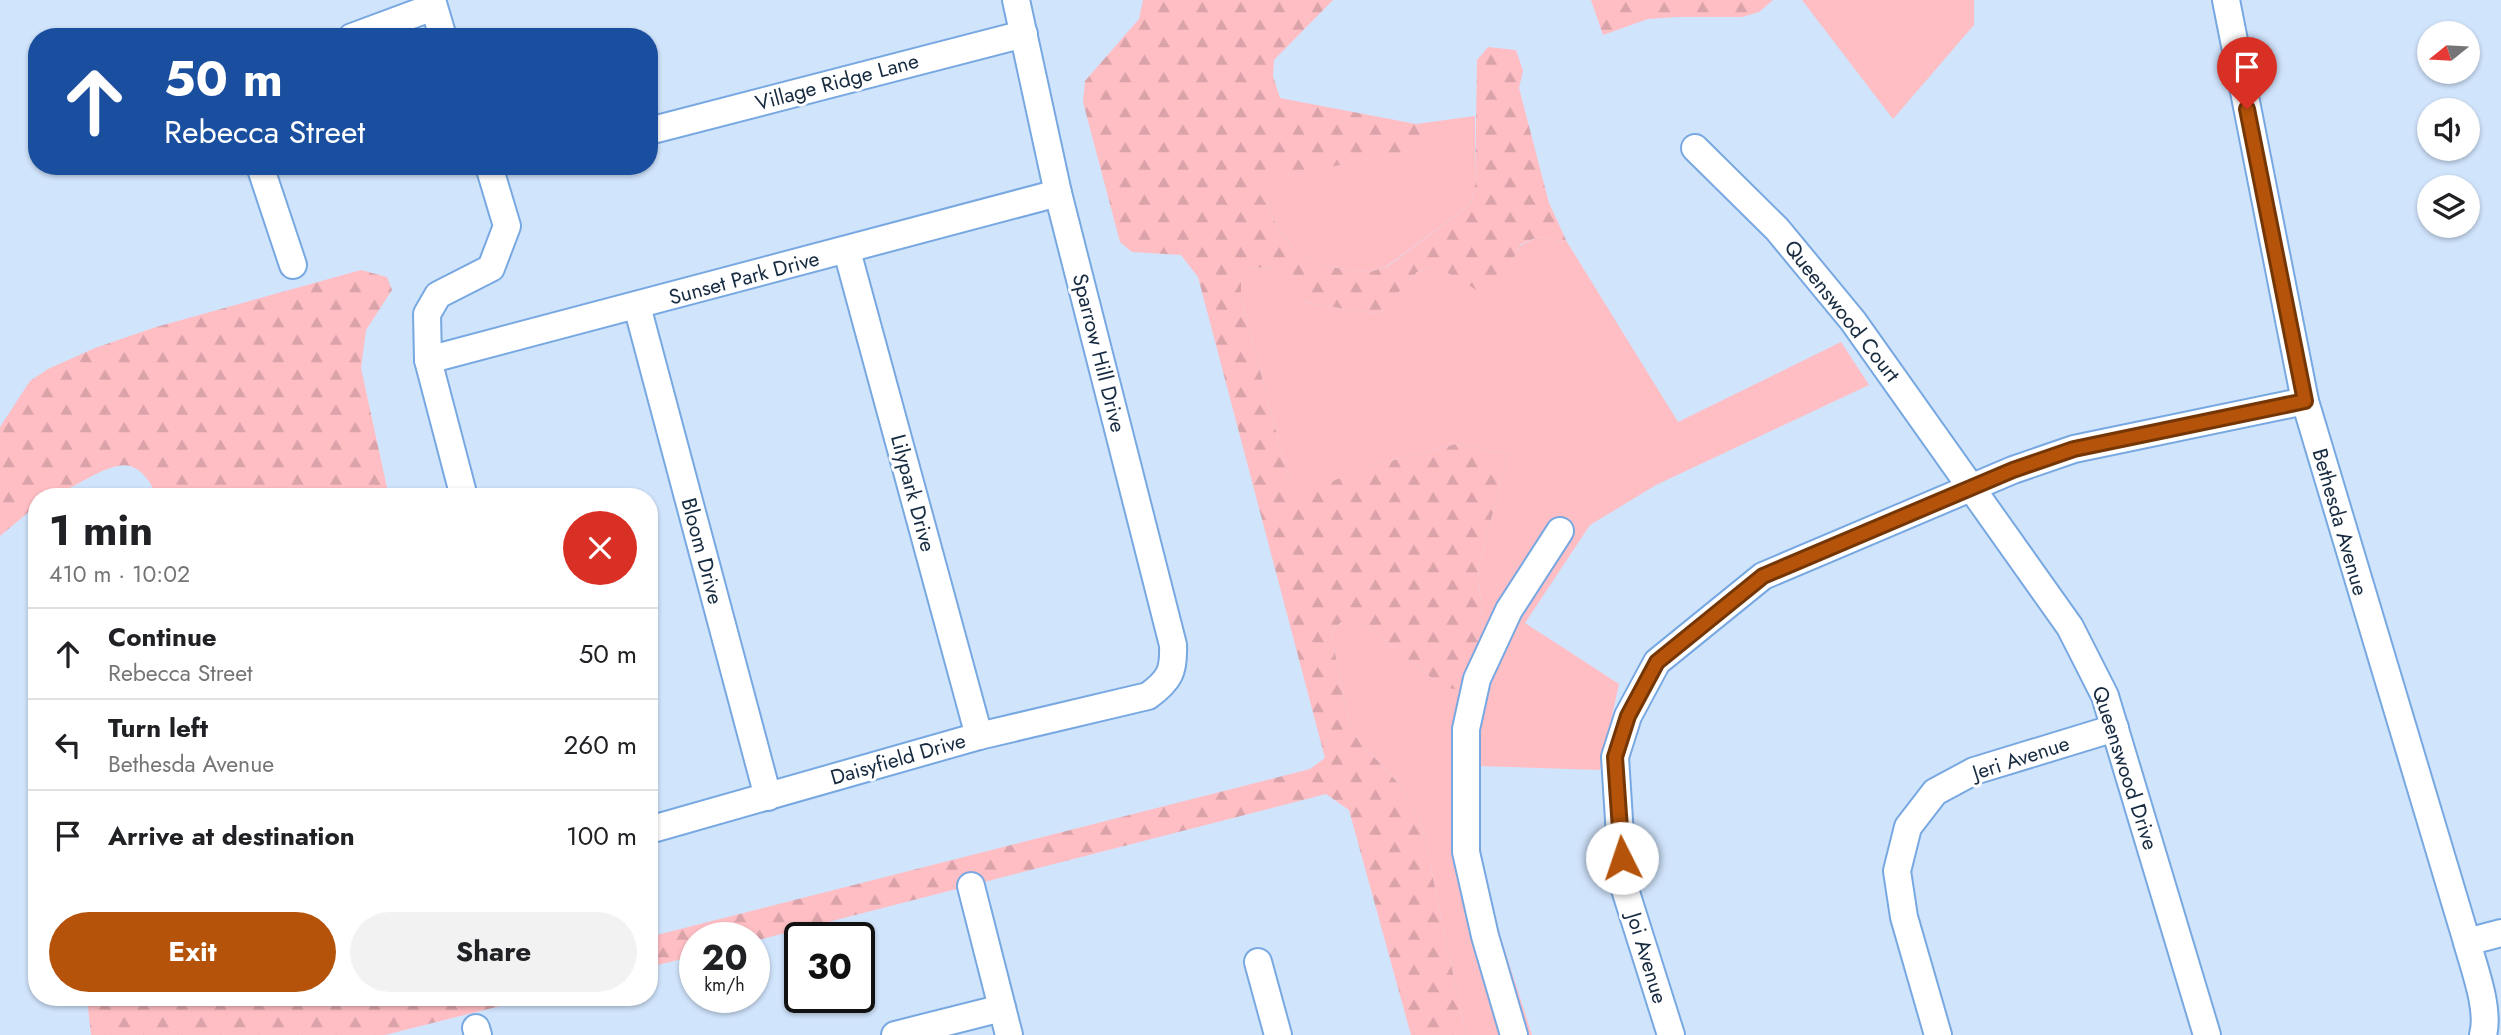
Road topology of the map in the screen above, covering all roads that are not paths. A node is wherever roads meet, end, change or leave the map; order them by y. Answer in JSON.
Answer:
{"nodes":[{"id":1,"x":1016,"y":0,"type":"edge"},
{"id":2,"x":2226,"y":0,"type":"edge"},
{"id":3,"x":432,"y":3,"type":"edge"},
{"id":4,"x":373,"y":28,"type":"edge"},
{"id":5,"x":440,"y":28,"type":"edge"},
{"id":6,"x":1024,"y":34,"type":"junction"},
{"id":7,"x":658,"y":129,"type":"edge"},
{"id":8,"x":1695,"y":148,"type":"dead end"},
{"id":9,"x":263,"y":175,"type":"edge"},
{"id":10,"x":499,"y":175,"type":"edge"},
{"id":11,"x":1058,"y":193,"type":"junction"},
{"id":12,"x":847,"y":251,"type":"junction"},
{"id":13,"x":293,"y":265,"type":"dead end"},
{"id":14,"x":637,"y":306,"type":"junction"},
{"id":15,"x":428,"y":359,"type":"junction"},
{"id":16,"x":2305,"y":401,"type":"junction"},
{"id":17,"x":462,"y":488,"type":"edge"},
{"id":18,"x":1973,"y":488,"type":"junction"},
{"id":19,"x":1560,"y":531,"type":"dead end"},
{"id":20,"x":1148,"y":696,"type":"joint"},
{"id":21,"x":2115,"y":728,"type":"junction"},
{"id":22,"x":979,"y":736,"type":"junction"},
{"id":23,"x":768,"y":797,"type":"junction"},
{"id":24,"x":658,"y":828,"type":"edge"},
{"id":25,"x":971,"y":886,"type":"dead end"},
{"id":26,"x":2501,"y":933,"type":"edge"},
{"id":27,"x":2466,"y":942,"type":"junction"},
{"id":28,"x":1258,"y":962,"type":"dead end"},
{"id":29,"x":1002,"y":1008,"type":"junction"},
{"id":30,"x":895,"y":1035,"type":"edge"},
{"id":31,"x":1009,"y":1035,"type":"edge"},
{"id":32,"x":1278,"y":1035,"type":"edge"},
{"id":33,"x":1514,"y":1035,"type":"edge"},
{"id":34,"x":1671,"y":1035,"type":"edge"},
{"id":35,"x":1938,"y":1035,"type":"edge"},
{"id":36,"x":2207,"y":1035,"type":"edge"},
{"id":37,"x":2483,"y":1035,"type":"edge"}],
"edges":[{"from":1,"to":6,"type":"street","name":"Sparrow Hill Drive"},
{"from":2,"to":16,"type":"street","name":"Bethesda Avenue"},
{"from":3,"to":4,"type":"street"},
{"from":3,"to":5,"type":"street"},
{"from":6,"to":7,"type":"street","name":"Village Ridge Lane"},
{"from":6,"to":11,"type":"street","name":"Sparrow Hill Drive"},
{"from":8,"to":18,"type":"street","name":"Queenswood Court"},
{"from":9,"to":13,"type":"street"},
{"from":10,"to":15,"type":"street"},
{"from":11,"to":12,"type":"street","name":"Sunset Park Drive"},
{"from":11,"to":20,"type":"street","name":"Sparrow Hill Drive"},
{"from":12,"to":14,"type":"street","name":"Sunset Park Drive"},
{"from":12,"to":22,"type":"street","name":"Lilypark Drive"},
{"from":14,"to":15,"type":"street","name":"Sunset Park Drive"},
{"from":14,"to":23,"type":"street","name":"Bloom Drive"},
{"from":15,"to":17,"type":"street"},
{"from":16,"to":18,"type":"street","name":"Joi Avenue"},
{"from":16,"to":27,"type":"street","name":"Bethesda Avenue"},
{"from":18,"to":21,"type":"street","name":"Queenswood Drive"},
{"from":18,"to":34,"type":"street","name":"Joi Avenue"},
{"from":19,"to":33,"type":"street"},
{"from":20,"to":22,"type":"street","name":"Daisyfield Drive"},
{"from":21,"to":35,"type":"street","name":"Jeri Avenue"},
{"from":21,"to":36,"type":"street","name":"Queenswood Drive"},
{"from":22,"to":23,"type":"street","name":"Daisyfield Drive"},
{"from":23,"to":24,"type":"street","name":"Daisyfield Drive"},
{"from":25,"to":29,"type":"street"},
{"from":26,"to":27,"type":"street"},
{"from":27,"to":37,"type":"street","name":"Bethesda Avenue"},
{"from":28,"to":32,"type":"street"},
{"from":29,"to":30,"type":"street"},
{"from":29,"to":31,"type":"street"}]}
